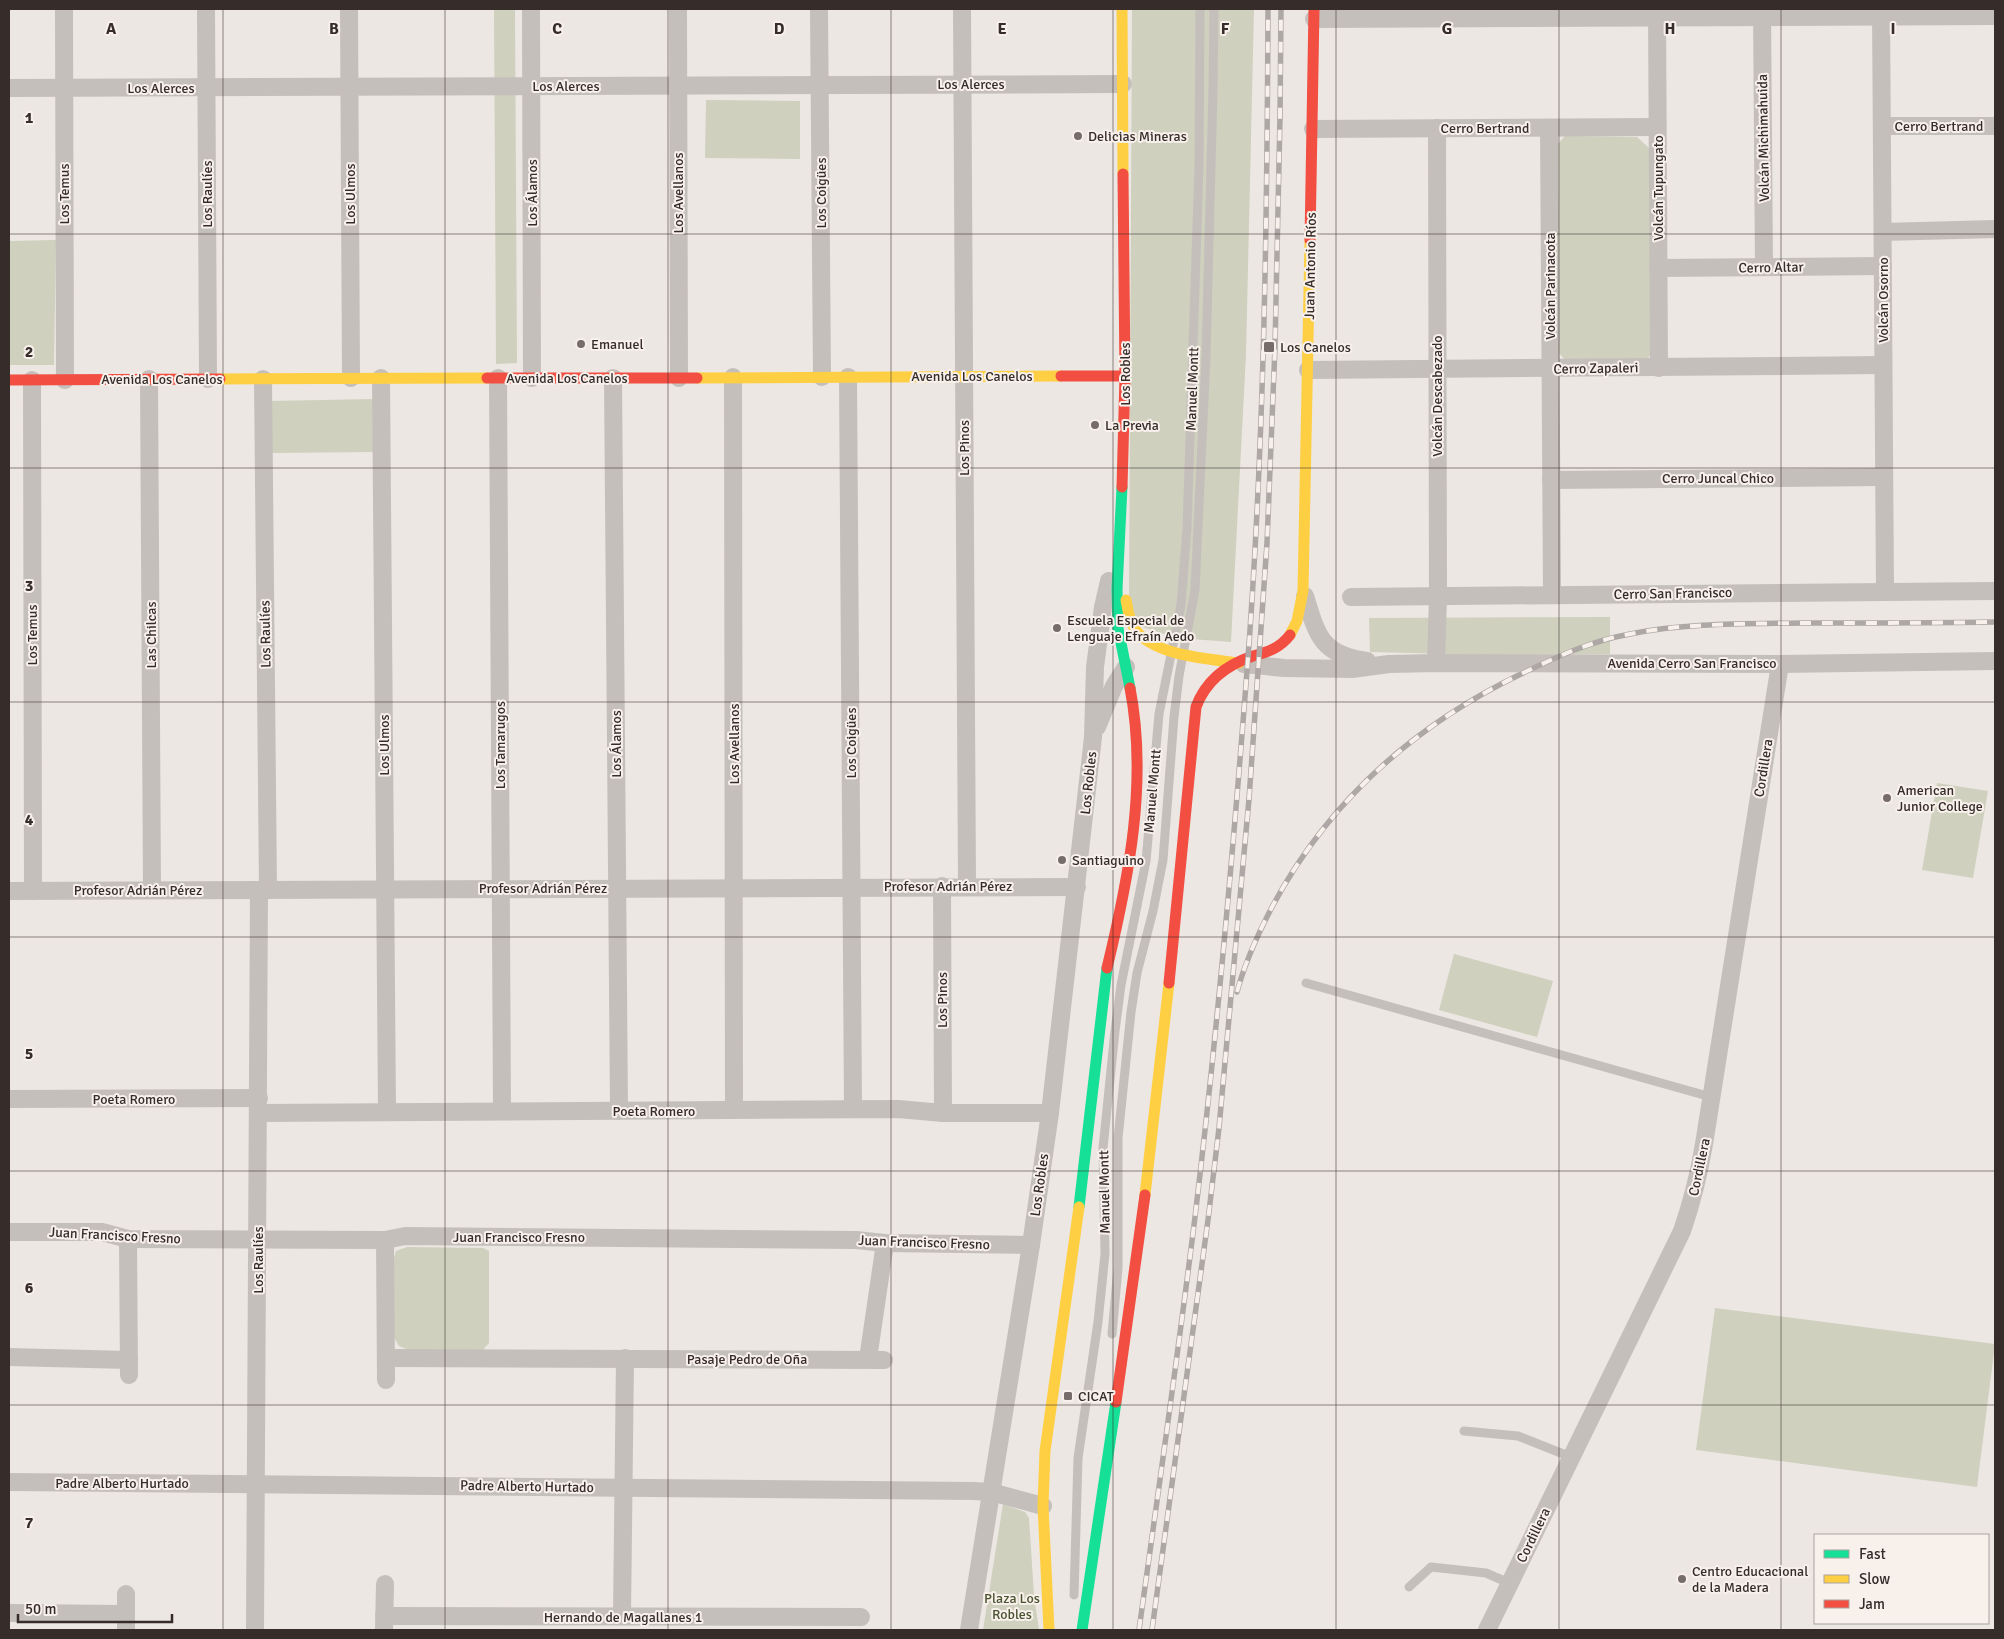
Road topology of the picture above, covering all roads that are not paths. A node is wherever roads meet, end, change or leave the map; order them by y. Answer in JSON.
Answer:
{"nodes":[{"id":1,"x":64,"y":9,"type":"edge"},
{"id":2,"x":206,"y":9,"type":"edge"},
{"id":3,"x":349,"y":9,"type":"edge"},
{"id":4,"x":531,"y":9,"type":"edge"},
{"id":5,"x":678,"y":9,"type":"edge"},
{"id":6,"x":820,"y":9,"type":"edge"},
{"id":7,"x":962,"y":9,"type":"edge"},
{"id":8,"x":1122,"y":9,"type":"edge"},
{"id":9,"x":1200,"y":9,"type":"edge"},
{"id":10,"x":1214,"y":9,"type":"edge"},
{"id":11,"x":1657,"y":13,"type":"edge"},
{"id":12,"x":1762,"y":13,"type":"edge"},
{"id":13,"x":1881,"y":13,"type":"edge"},
{"id":14,"x":1314,"y":14,"type":"edge"},
{"id":15,"x":1995,"y":16,"type":"edge"},
{"id":16,"x":963,"y":84,"type":"junction"},
{"id":17,"x":1123,"y":84,"type":"junction"},
{"id":18,"x":820,"y":85,"type":"junction"},
{"id":19,"x":531,"y":86,"type":"junction"},
{"id":20,"x":678,"y":86,"type":"junction"},
{"id":21,"x":349,"y":87,"type":"junction"},
{"id":22,"x":9,"y":88,"type":"edge"},
{"id":23,"x":64,"y":88,"type":"junction"},
{"id":24,"x":206,"y":88,"type":"junction"},
{"id":25,"x":1882,"y":126,"type":"junction"},
{"id":26,"x":1995,"y":126,"type":"edge"},
{"id":27,"x":1657,"y":127,"type":"junction"},
{"id":28,"x":1437,"y":128,"type":"junction"},
{"id":29,"x":1549,"y":128,"type":"junction"},
{"id":30,"x":1313,"y":129,"type":"junction"},
{"id":31,"x":1995,"y":229,"type":"edge"},
{"id":32,"x":1882,"y":232,"type":"junction"},
{"id":33,"x":1883,"y":266,"type":"junction"},
{"id":34,"x":1764,"y":267,"type":"junction"},
{"id":35,"x":1658,"y":268,"type":"junction"},
{"id":36,"x":1883,"y":365,"type":"junction"},
{"id":37,"x":1659,"y":368,"type":"junction"},
{"id":38,"x":1551,"y":369,"type":"junction"},
{"id":39,"x":1308,"y":370,"type":"junction"},
{"id":40,"x":1437,"y":370,"type":"junction"},
{"id":41,"x":964,"y":376,"type":"junction"},
{"id":42,"x":1125,"y":376,"type":"junction"},
{"id":43,"x":733,"y":377,"type":"junction"},
{"id":44,"x":822,"y":377,"type":"junction"},
{"id":45,"x":848,"y":377,"type":"junction"},
{"id":46,"x":351,"y":378,"type":"junction"},
{"id":47,"x":381,"y":378,"type":"junction"},
{"id":48,"x":498,"y":378,"type":"junction"},
{"id":49,"x":532,"y":378,"type":"junction"},
{"id":50,"x":613,"y":378,"type":"junction"},
{"id":51,"x":679,"y":378,"type":"junction"},
{"id":52,"x":149,"y":379,"type":"junction"},
{"id":53,"x":208,"y":379,"type":"junction"},
{"id":54,"x":263,"y":379,"type":"junction"},
{"id":55,"x":9,"y":380,"type":"edge"},
{"id":56,"x":32,"y":380,"type":"junction"},
{"id":57,"x":65,"y":380,"type":"junction"},
{"id":58,"x":1884,"y":477,"type":"junction"},
{"id":59,"x":1551,"y":480,"type":"junction"},
{"id":60,"x":1120,"y":542,"type":"junction"},
{"id":61,"x":1303,"y":591,"type":"junction"},
{"id":62,"x":1885,"y":591,"type":"junction"},
{"id":63,"x":1995,"y":591,"type":"edge"},
{"id":64,"x":1552,"y":595,"type":"junction"},
{"id":65,"x":1351,"y":597,"type":"dead end"},
{"id":66,"x":1438,"y":597,"type":"junction"},
{"id":67,"x":1178,"y":652,"type":"junction"},
{"id":68,"x":1137,"y":660,"type":"junction"},
{"id":69,"x":1995,"y":661,"type":"edge"},
{"id":70,"x":1238,"y":663,"type":"junction"},
{"id":71,"x":1436,"y":663,"type":"junction"},
{"id":72,"x":1389,"y":664,"type":"junction"},
{"id":73,"x":1780,"y":664,"type":"junction"},
{"id":74,"x":1093,"y":737,"type":"junction"},
{"id":75,"x":942,"y":886,"type":"junction"},
{"id":76,"x":967,"y":886,"type":"junction"},
{"id":77,"x":734,"y":887,"type":"junction"},
{"id":78,"x":852,"y":887,"type":"junction"},
{"id":79,"x":1077,"y":887,"type":"junction"},
{"id":80,"x":501,"y":888,"type":"junction"},
{"id":81,"x":617,"y":888,"type":"junction"},
{"id":82,"x":385,"y":889,"type":"junction"},
{"id":83,"x":152,"y":890,"type":"junction"},
{"id":84,"x":263,"y":890,"type":"junction"},
{"id":85,"x":9,"y":891,"type":"edge"},
{"id":86,"x":33,"y":891,"type":"junction"},
{"id":87,"x":1306,"y":983,"type":"dead end"},
{"id":88,"x":1712,"y":1097,"type":"junction"},
{"id":89,"x":9,"y":1099,"type":"edge"},
{"id":90,"x":259,"y":1105,"type":"junction"},
{"id":91,"x":853,"y":1109,"type":"junction"},
{"id":92,"x":734,"y":1110,"type":"junction"},
{"id":93,"x":502,"y":1111,"type":"junction"},
{"id":94,"x":619,"y":1111,"type":"junction"},
{"id":95,"x":387,"y":1112,"type":"junction"},
{"id":96,"x":942,"y":1113,"type":"junction"},
{"id":97,"x":1050,"y":1113,"type":"junction"},
{"id":98,"x":9,"y":1232,"type":"edge"},
{"id":99,"x":128,"y":1239,"type":"junction"},
{"id":100,"x":258,"y":1239,"type":"junction"},
{"id":101,"x":385,"y":1240,"type":"junction"},
{"id":102,"x":885,"y":1243,"type":"junction"},
{"id":103,"x":1031,"y":1245,"type":"junction"},
{"id":104,"x":1112,"y":1343,"type":"dead end"},
{"id":105,"x":9,"y":1358,"type":"edge"},
{"id":106,"x":386,"y":1358,"type":"junction"},
{"id":107,"x":625,"y":1358,"type":"junction"},
{"id":108,"x":1113,"y":1358,"type":"dead end"},
{"id":109,"x":386,"y":1380,"type":"dead end"},
{"id":110,"x":1117,"y":1400,"type":"junction"},
{"id":111,"x":1464,"y":1431,"type":"dead end"},
{"id":112,"x":1571,"y":1457,"type":"junction"},
{"id":113,"x":9,"y":1482,"type":"edge"},
{"id":114,"x":256,"y":1483,"type":"junction"},
{"id":115,"x":623,"y":1488,"type":"junction"},
{"id":116,"x":990,"y":1492,"type":"junction"},
{"id":117,"x":1043,"y":1506,"type":"junction"},
{"id":118,"x":1509,"y":1583,"type":"junction"},
{"id":119,"x":385,"y":1584,"type":"dead end"},
{"id":120,"x":1409,"y":1587,"type":"dead end"},
{"id":121,"x":126,"y":1594,"type":"dead end"},
{"id":122,"x":1073,"y":1602,"type":"dead end"},
{"id":123,"x":9,"y":1613,"type":"edge"},
{"id":124,"x":622,"y":1616,"type":"junction"},
{"id":125,"x":861,"y":1617,"type":"dead end"},
{"id":126,"x":126,"y":1622,"type":"edge"},
{"id":127,"x":384,"y":1623,"type":"edge"},
{"id":128,"x":831,"y":1624,"type":"edge"},
{"id":129,"x":254,"y":1630,"type":"edge"},
{"id":130,"x":969,"y":1630,"type":"edge"},
{"id":131,"x":1049,"y":1630,"type":"edge"},
{"id":132,"x":1082,"y":1630,"type":"edge"},
{"id":133,"x":1487,"y":1630,"type":"edge"}],
"edges":[{"from":1,"to":23,"type":"street","name":"Los Temus"},
{"from":2,"to":24,"type":"street","name":"Los Raulíes"},
{"from":3,"to":21,"type":"street","name":"Los Ulmos"},
{"from":4,"to":19,"type":"street","name":"Los Álamos"},
{"from":5,"to":20,"type":"street","name":"Los Avellanos"},
{"from":6,"to":18,"type":"street","name":"Los Coigües"},
{"from":7,"to":16,"type":"street","name":"Los Pinos"},
{"from":8,"to":17,"type":"main road","name":"Los Robles"},
{"from":9,"to":67,"type":"lane","name":"Manuel Montt"},
{"from":10,"to":67,"type":"lane","name":"Manuel Montt"},
{"from":11,"to":12,"type":"street"},
{"from":11,"to":14,"type":"street"},
{"from":11,"to":27,"type":"street","name":"Volcán Tupungato"},
{"from":12,"to":13,"type":"street"},
{"from":12,"to":34,"type":"street","name":"Volcán Michimahuida"},
{"from":13,"to":15,"type":"street"},
{"from":13,"to":25,"type":"street","name":"Volcán Osorno"},
{"from":14,"to":30,"type":"main road","name":"Juan Antonio Ríos"},
{"from":16,"to":17,"type":"street","name":"Los Alerces"},
{"from":16,"to":18,"type":"street","name":"Los Alerces"},
{"from":16,"to":41,"type":"street","name":"Los Pinos"},
{"from":17,"to":42,"type":"main road","name":"Los Robles"},
{"from":18,"to":20,"type":"street","name":"Los Alerces"},
{"from":18,"to":44,"type":"street","name":"Los Coigües"},
{"from":19,"to":20,"type":"street","name":"Los Alerces"},
{"from":19,"to":21,"type":"street","name":"Los Alerces"},
{"from":19,"to":49,"type":"street","name":"Los Álamos"},
{"from":20,"to":51,"type":"street","name":"Los Avellanos"},
{"from":21,"to":24,"type":"street","name":"Los Alerces"},
{"from":21,"to":46,"type":"street","name":"Los Ulmos"},
{"from":22,"to":23,"type":"street","name":"Los Alerces"},
{"from":23,"to":24,"type":"street","name":"Los Alerces"},
{"from":23,"to":57,"type":"street","name":"Los Temus"},
{"from":24,"to":53,"type":"street","name":"Los Raulíes"},
{"from":25,"to":26,"type":"street","name":"Cerro Bertrand"},
{"from":25,"to":32,"type":"street","name":"Volcán Osorno"},
{"from":27,"to":29,"type":"street","name":"Cerro Bertrand"},
{"from":27,"to":35,"type":"street","name":"Volcán Tupungato"},
{"from":28,"to":29,"type":"street","name":"Cerro Bertrand"},
{"from":28,"to":30,"type":"street","name":"Cerro Bertrand"},
{"from":28,"to":40,"type":"street","name":"Volcán Descabezado"},
{"from":29,"to":38,"type":"street","name":"Volcán Parinacota"},
{"from":30,"to":39,"type":"main road","name":"Juan Antonio Ríos"},
{"from":31,"to":32,"type":"street"},
{"from":32,"to":33,"type":"street","name":"Volcán Osorno"},
{"from":33,"to":34,"type":"street","name":"Cerro Altar"},
{"from":33,"to":36,"type":"street","name":"Volcán Osorno"},
{"from":34,"to":35,"type":"street","name":"Cerro Altar"},
{"from":35,"to":37,"type":"street","name":"Volcán Tupungato"},
{"from":36,"to":37,"type":"street","name":"Cerro Zapaleri"},
{"from":36,"to":58,"type":"street","name":"Volcán Osorno"},
{"from":37,"to":38,"type":"street","name":"Cerro Zapaleri"},
{"from":38,"to":40,"type":"street","name":"Cerro Zapaleri"},
{"from":38,"to":59,"type":"street","name":"Volcán Parinacota"},
{"from":39,"to":40,"type":"street","name":"Cerro Zapaleri"},
{"from":39,"to":61,"type":"main road","name":"Juan Antonio Ríos"},
{"from":40,"to":66,"type":"street","name":"Volcán Descabezado"},
{"from":41,"to":42,"type":"main road","name":"Avenida Los Canelos"},
{"from":41,"to":45,"type":"main road","name":"Avenida Los Canelos"},
{"from":41,"to":76,"type":"street","name":"Los Pinos"},
{"from":42,"to":60,"type":"main road","name":"Los Robles"},
{"from":43,"to":44,"type":"main road","name":"Avenida Los Canelos"},
{"from":43,"to":51,"type":"main road","name":"Avenida Los Canelos"},
{"from":43,"to":77,"type":"street","name":"Los Avellanos"},
{"from":44,"to":45,"type":"main road","name":"Avenida Los Canelos"},
{"from":45,"to":78,"type":"street","name":"Los Coigües"},
{"from":46,"to":47,"type":"main road","name":"Avenida Los Canelos"},
{"from":46,"to":54,"type":"main road","name":"Avenida Los Canelos"},
{"from":47,"to":48,"type":"main road","name":"Avenida Los Canelos"},
{"from":47,"to":82,"type":"street","name":"Los Ulmos"},
{"from":48,"to":49,"type":"main road","name":"Avenida Los Canelos"},
{"from":48,"to":80,"type":"street","name":"Los Tamarugos"},
{"from":49,"to":50,"type":"main road","name":"Avenida Los Canelos"},
{"from":50,"to":51,"type":"main road","name":"Avenida Los Canelos"},
{"from":50,"to":81,"type":"street","name":"Los Álamos"},
{"from":52,"to":53,"type":"main road","name":"Avenida Los Canelos"},
{"from":52,"to":57,"type":"main road","name":"Avenida Los Canelos"},
{"from":52,"to":83,"type":"street","name":"Las Chilcas"},
{"from":53,"to":54,"type":"main road","name":"Avenida Los Canelos"},
{"from":54,"to":84,"type":"street","name":"Los Raulíes"},
{"from":55,"to":56,"type":"main road","name":"Avenida Los Canelos"},
{"from":56,"to":57,"type":"main road","name":"Avenida Los Canelos"},
{"from":56,"to":86,"type":"street","name":"Los Temus"},
{"from":58,"to":59,"type":"street","name":"Cerro Juncal Chico"},
{"from":58,"to":62,"type":"street","name":"Volcán Osorno"},
{"from":59,"to":64,"type":"street","name":"Volcán Parinacota"},
{"from":60,"to":67,"type":"main road"},
{"from":60,"to":68,"type":"main road","name":"Manuel Montt"},
{"from":60,"to":74,"type":"street","name":"Los Robles"},
{"from":61,"to":70,"type":"main road","name":"Juan Antonio Ríos"},
{"from":61,"to":72,"type":"street"},
{"from":62,"to":63,"type":"street","name":"Cerro San Francisco"},
{"from":62,"to":64,"type":"street","name":"Cerro San Francisco"},
{"from":64,"to":66,"type":"street","name":"Cerro San Francisco"},
{"from":65,"to":66,"type":"street","name":"Cerro San Francisco"},
{"from":66,"to":71,"type":"street","name":"Volcán Descabezado"},
{"from":67,"to":68,"type":"main road"},
{"from":67,"to":70,"type":"main road"},
{"from":67,"to":104,"type":"lane","name":"Manuel Montt"},
{"from":67,"to":122,"type":"lane","name":"Manuel Montt"},
{"from":68,"to":74,"type":"street","name":"Los Robles"},
{"from":68,"to":117,"type":"main road","name":"Manuel Montt"},
{"from":69,"to":73,"type":"street","name":"Avenida Cerro San Francisco"},
{"from":70,"to":72,"type":"street"},
{"from":70,"to":110,"type":"main road"},
{"from":71,"to":72,"type":"street","name":"Avenida Cerro San Francisco"},
{"from":71,"to":73,"type":"street","name":"Avenida Cerro San Francisco"},
{"from":73,"to":88,"type":"street","name":"Cordillera"},
{"from":74,"to":79,"type":"street","name":"Los Robles"},
{"from":75,"to":76,"type":"street","name":"Profesor Adrián Pérez"},
{"from":75,"to":78,"type":"street","name":"Profesor Adrián Pérez"},
{"from":75,"to":96,"type":"street","name":"Los Pinos"},
{"from":76,"to":79,"type":"street","name":"Profesor Adrián Pérez"},
{"from":77,"to":78,"type":"street","name":"Profesor Adrián Pérez"},
{"from":77,"to":81,"type":"street","name":"Profesor Adrián Pérez"},
{"from":77,"to":92,"type":"street","name":"Los Avellanos"},
{"from":78,"to":91,"type":"street","name":"Los Coigües"},
{"from":79,"to":97,"type":"street","name":"Los Robles"},
{"from":80,"to":81,"type":"street","name":"Profesor Adrián Pérez"},
{"from":80,"to":82,"type":"street","name":"Profesor Adrián Pérez"},
{"from":80,"to":93,"type":"street","name":"Los Tamarugos"},
{"from":81,"to":94,"type":"street","name":"Los Álamos"},
{"from":82,"to":84,"type":"street","name":"Profesor Adrián Pérez"},
{"from":82,"to":95,"type":"street","name":"Los Ulmos"},
{"from":83,"to":84,"type":"street","name":"Profesor Adrián Pérez"},
{"from":83,"to":86,"type":"street","name":"Profesor Adrián Pérez"},
{"from":84,"to":90,"type":"street","name":"Los Raulíes"},
{"from":85,"to":86,"type":"street","name":"Profesor Adrián Pérez"},
{"from":87,"to":88,"type":"lane"},
{"from":88,"to":112,"type":"street","name":"Cordillera"},
{"from":89,"to":90,"type":"street","name":"Poeta Romero"},
{"from":90,"to":95,"type":"street","name":"Poeta Romero"},
{"from":90,"to":100,"type":"street","name":"Los Raulíes"},
{"from":91,"to":92,"type":"street","name":"Poeta Romero"},
{"from":91,"to":96,"type":"street","name":"Poeta Romero"},
{"from":92,"to":94,"type":"street","name":"Poeta Romero"},
{"from":93,"to":94,"type":"street","name":"Poeta Romero"},
{"from":93,"to":95,"type":"street","name":"Poeta Romero"},
{"from":96,"to":97,"type":"street","name":"Poeta Romero"},
{"from":97,"to":103,"type":"street","name":"Los Robles"},
{"from":98,"to":99,"type":"street","name":"Juan Francisco Fresno"},
{"from":99,"to":100,"type":"street","name":"Juan Francisco Fresno"},
{"from":99,"to":105,"type":"street"},
{"from":100,"to":101,"type":"street","name":"Juan Francisco Fresno"},
{"from":100,"to":114,"type":"street","name":"Los Raulíes"},
{"from":101,"to":102,"type":"street","name":"Juan Francisco Fresno"},
{"from":101,"to":106,"type":"street"},
{"from":102,"to":103,"type":"street","name":"Juan Francisco Fresno"},
{"from":102,"to":107,"type":"street","name":"Pasaje Pedro de Oña"},
{"from":103,"to":116,"type":"street","name":"Los Robles"},
{"from":106,"to":107,"type":"street","name":"Pasaje Pedro de Oña"},
{"from":106,"to":109,"type":"street"},
{"from":107,"to":115,"type":"street"},
{"from":108,"to":110,"type":"lane"},
{"from":110,"to":132,"type":"main road"},
{"from":111,"to":112,"type":"lane"},
{"from":112,"to":118,"type":"street","name":"Cordillera"},
{"from":113,"to":114,"type":"street","name":"Padre Alberto Hurtado"},
{"from":114,"to":115,"type":"street","name":"Padre Alberto Hurtado"},
{"from":114,"to":129,"type":"street","name":"Los Raulíes"},
{"from":115,"to":116,"type":"street","name":"Padre Alberto Hurtado"},
{"from":115,"to":124,"type":"street"},
{"from":116,"to":117,"type":"street","name":"Padre Alberto Hurtado"},
{"from":116,"to":130,"type":"street","name":"Los Robles"},
{"from":117,"to":131,"type":"main road","name":"Manuel Montt"},
{"from":118,"to":120,"type":"lane"},
{"from":118,"to":133,"type":"street","name":"Cordillera"},
{"from":119,"to":127,"type":"street"},
{"from":121,"to":126,"type":"street"},
{"from":123,"to":126,"type":"street"},
{"from":124,"to":127,"type":"street","name":"Hernando de Magallanes 1"},
{"from":124,"to":128,"type":"street","name":"Hernando de Magallanes 1"},
{"from":125,"to":128,"type":"street","name":"Hernando de Magallanes 1"}]}
